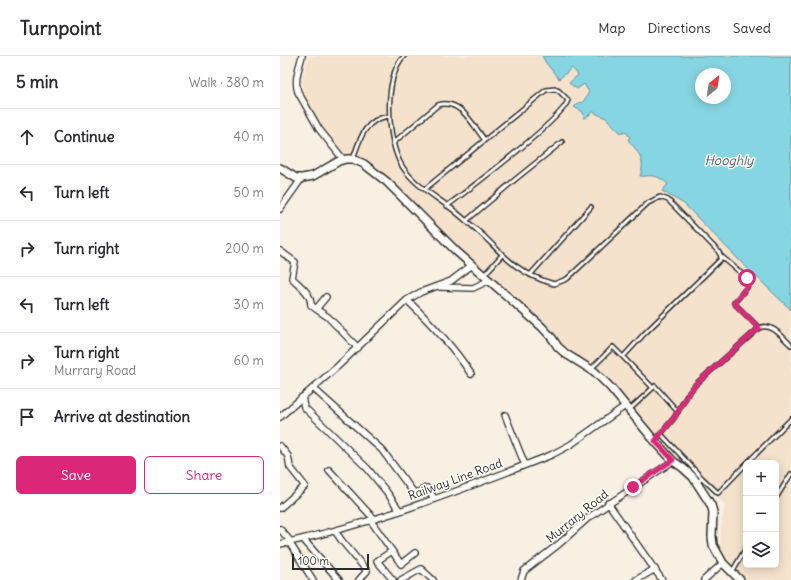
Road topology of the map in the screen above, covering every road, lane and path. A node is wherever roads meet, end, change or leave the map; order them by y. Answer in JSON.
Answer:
{"nodes":[{"id":1,"x":302,"y":56,"type":"edge"},
{"id":2,"x":404,"y":56,"type":"edge"},
{"id":3,"x":389,"y":116,"type":"junction"},
{"id":4,"x":484,"y":139,"type":"junction"},
{"id":5,"x":562,"y":142,"type":"dead end"},
{"id":6,"x":393,"y":143,"type":"junction"},
{"id":7,"x":344,"y":159,"type":"junction"},
{"id":8,"x":354,"y":159,"type":"junction"},
{"id":9,"x":280,"y":168,"type":"edge"},
{"id":10,"x":302,"y":178,"type":"junction"},
{"id":11,"x":425,"y":189,"type":"junction"},
{"id":12,"x":447,"y":206,"type":"junction"},
{"id":13,"x":591,"y":207,"type":"dead end"},
{"id":14,"x":280,"y":208,"type":"edge"},
{"id":15,"x":466,"y":221,"type":"junction"},
{"id":16,"x":280,"y":251,"type":"edge"},
{"id":17,"x":503,"y":254,"type":"junction"},
{"id":18,"x":721,"y":256,"type":"junction"},
{"id":19,"x":472,"y":265,"type":"junction"},
{"id":20,"x":530,"y":275,"type":"junction"},
{"id":21,"x":487,"y":278,"type":"junction"},
{"id":22,"x":436,"y":287,"type":"junction"},
{"id":23,"x":326,"y":297,"type":"dead end"},
{"id":24,"x":408,"y":300,"type":"junction"},
{"id":25,"x":316,"y":309,"type":"junction"},
{"id":26,"x":759,"y":328,"type":"junction"},
{"id":27,"x":791,"y":345,"type":"edge"},
{"id":28,"x":358,"y":348,"type":"junction"},
{"id":29,"x":624,"y":357,"type":"junction"},
{"id":30,"x":591,"y":369,"type":"junction"},
{"id":31,"x":470,"y":374,"type":"dead end"},
{"id":32,"x":313,"y":388,"type":"junction"},
{"id":33,"x":653,"y":388,"type":"junction"},
{"id":34,"x":302,"y":397,"type":"junction"},
{"id":35,"x":627,"y":408,"type":"junction"},
{"id":36,"x":678,"y":412,"type":"junction"},
{"id":37,"x":505,"y":415,"type":"dead end"},
{"id":38,"x":280,"y":416,"type":"edge"},
{"id":39,"x":791,"y":418,"type":"edge"},
{"id":40,"x":661,"y":434,"type":"junction"},
{"id":41,"x":655,"y":441,"type":"junction"},
{"id":42,"x":280,"y":446,"type":"edge"},
{"id":43,"x":673,"y":460,"type":"junction"},
{"id":44,"x":751,"y":460,"type":"edge"},
{"id":45,"x":525,"y":465,"type":"junction"},
{"id":46,"x":743,"y":468,"type":"edge"},
{"id":47,"x":329,"y":470,"type":"dead end"},
{"id":48,"x":791,"y":474,"type":"edge"},
{"id":49,"x":699,"y":480,"type":"junction"},
{"id":50,"x":777,"y":496,"type":"edge"},
{"id":51,"x":434,"y":498,"type":"junction"},
{"id":52,"x":608,"y":504,"type":"junction"},
{"id":53,"x":280,"y":508,"type":"edge"},
{"id":54,"x":400,"y":511,"type":"junction"},
{"id":55,"x":373,"y":520,"type":"junction"},
{"id":56,"x":280,"y":529,"type":"edge"},
{"id":57,"x":335,"y":531,"type":"junction"},
{"id":58,"x":303,"y":539,"type":"junction"},
{"id":59,"x":290,"y":542,"type":"junction"},
{"id":60,"x":280,"y":544,"type":"edge"},
{"id":61,"x":392,"y":551,"type":"junction"},
{"id":62,"x":415,"y":553,"type":"dead end"},
{"id":63,"x":743,"y":553,"type":"edge"},
{"id":64,"x":723,"y":563,"type":"junction"},
{"id":65,"x":655,"y":569,"type":"junction"},
{"id":66,"x":732,"y":572,"type":"junction"},
{"id":67,"x":313,"y":580,"type":"edge"},
{"id":68,"x":339,"y":580,"type":"edge"},
{"id":69,"x":359,"y":580,"type":"edge"},
{"id":70,"x":393,"y":580,"type":"edge"},
{"id":71,"x":401,"y":580,"type":"edge"},
{"id":72,"x":433,"y":580,"type":"edge"},
{"id":73,"x":521,"y":580,"type":"edge"},
{"id":74,"x":636,"y":580,"type":"edge"},
{"id":75,"x":662,"y":580,"type":"edge"},
{"id":76,"x":704,"y":580,"type":"edge"},
{"id":77,"x":740,"y":580,"type":"edge"}],
"edges":[{"from":1,"to":7,"type":"street"},
{"from":2,"to":3,"type":"lane"},
{"from":3,"to":6,"type":"lane"},
{"from":3,"to":8,"type":"lane"},
{"from":4,"to":6,"type":"lane"},
{"from":4,"to":11,"type":"lane"},
{"from":4,"to":12,"type":"lane"},
{"from":5,"to":15,"type":"lane"},
{"from":6,"to":11,"type":"lane"},
{"from":7,"to":8,"type":"street"},
{"from":7,"to":10,"type":"street"},
{"from":8,"to":19,"type":"street"},
{"from":9,"to":10,"type":"street"},
{"from":10,"to":14,"type":"street"},
{"from":11,"to":12,"type":"lane"},
{"from":12,"to":15,"type":"lane"},
{"from":13,"to":20,"type":"lane"},
{"from":15,"to":17,"type":"lane"},
{"from":16,"to":25,"type":"street"},
{"from":17,"to":20,"type":"lane"},
{"from":17,"to":21,"type":"lane"},
{"from":18,"to":20,"type":"lane"},
{"from":18,"to":26,"type":"lane"},
{"from":18,"to":29,"type":"lane"},
{"from":19,"to":21,"type":"street"},
{"from":19,"to":22,"type":"street"},
{"from":21,"to":22,"type":"street"},
{"from":21,"to":30,"type":"street"},
{"from":22,"to":24,"type":"street"},
{"from":23,"to":25,"type":"street"},
{"from":24,"to":28,"type":"street"},
{"from":24,"to":31,"type":"street"},
{"from":25,"to":28,"type":"street"},
{"from":26,"to":27,"type":"lane"},
{"from":26,"to":36,"type":"lane"},
{"from":28,"to":32,"type":"street"},
{"from":29,"to":30,"type":"lane"},
{"from":29,"to":33,"type":"lane"},
{"from":30,"to":35,"type":"street"},
{"from":32,"to":34,"type":"street"},
{"from":32,"to":51,"type":"street"},
{"from":33,"to":35,"type":"lane"},
{"from":33,"to":36,"type":"lane"},
{"from":34,"to":38,"type":"street"},
{"from":34,"to":54,"type":"street"},
{"from":35,"to":41,"type":"street"},
{"from":35,"to":45,"type":"street","name":"Railway Line Road"},
{"from":36,"to":40,"type":"lane"},
{"from":37,"to":45,"type":"street"},
{"from":39,"to":44,"type":"lane"},
{"from":40,"to":41,"type":"lane"},
{"from":40,"to":49,"type":"lane"},
{"from":41,"to":43,"type":"street"},
{"from":42,"to":53,"type":"street"},
{"from":43,"to":49,"type":"street"},
{"from":43,"to":52,"type":"street","name":"Murrary Road"},
{"from":45,"to":51,"type":"street","name":"Railway Line Road"},
{"from":46,"to":49,"type":"lane"},
{"from":47,"to":55,"type":"street"},
{"from":48,"to":50,"type":"lane"},
{"from":49,"to":64,"type":"street"},
{"from":51,"to":54,"type":"street","name":"Railway Line Road"},
{"from":52,"to":65,"type":"street"},
{"from":52,"to":73,"type":"street","name":"Murrary Road"},
{"from":54,"to":55,"type":"street","name":"Railway Line Road"},
{"from":55,"to":57,"type":"street","name":"Railway Line Road"},
{"from":55,"to":61,"type":"street"},
{"from":56,"to":59,"type":"street"},
{"from":57,"to":58,"type":"street","name":"Railway Line Road"},
{"from":57,"to":69,"type":"street"},
{"from":58,"to":59,"type":"street","name":"Railway Line Road"},
{"from":58,"to":68,"type":"street"},
{"from":59,"to":60,"type":"street","name":"Railway Line Road"},
{"from":59,"to":67,"type":"street"},
{"from":61,"to":62,"type":"street"},
{"from":61,"to":70,"type":"street"},
{"from":63,"to":66,"type":"lane"},
{"from":64,"to":66,"type":"street"},
{"from":64,"to":76,"type":"street"},
{"from":65,"to":74,"type":"street"},
{"from":65,"to":75,"type":"street"},
{"from":66,"to":77,"type":"street"},
{"from":71,"to":72,"type":"street"}]}
